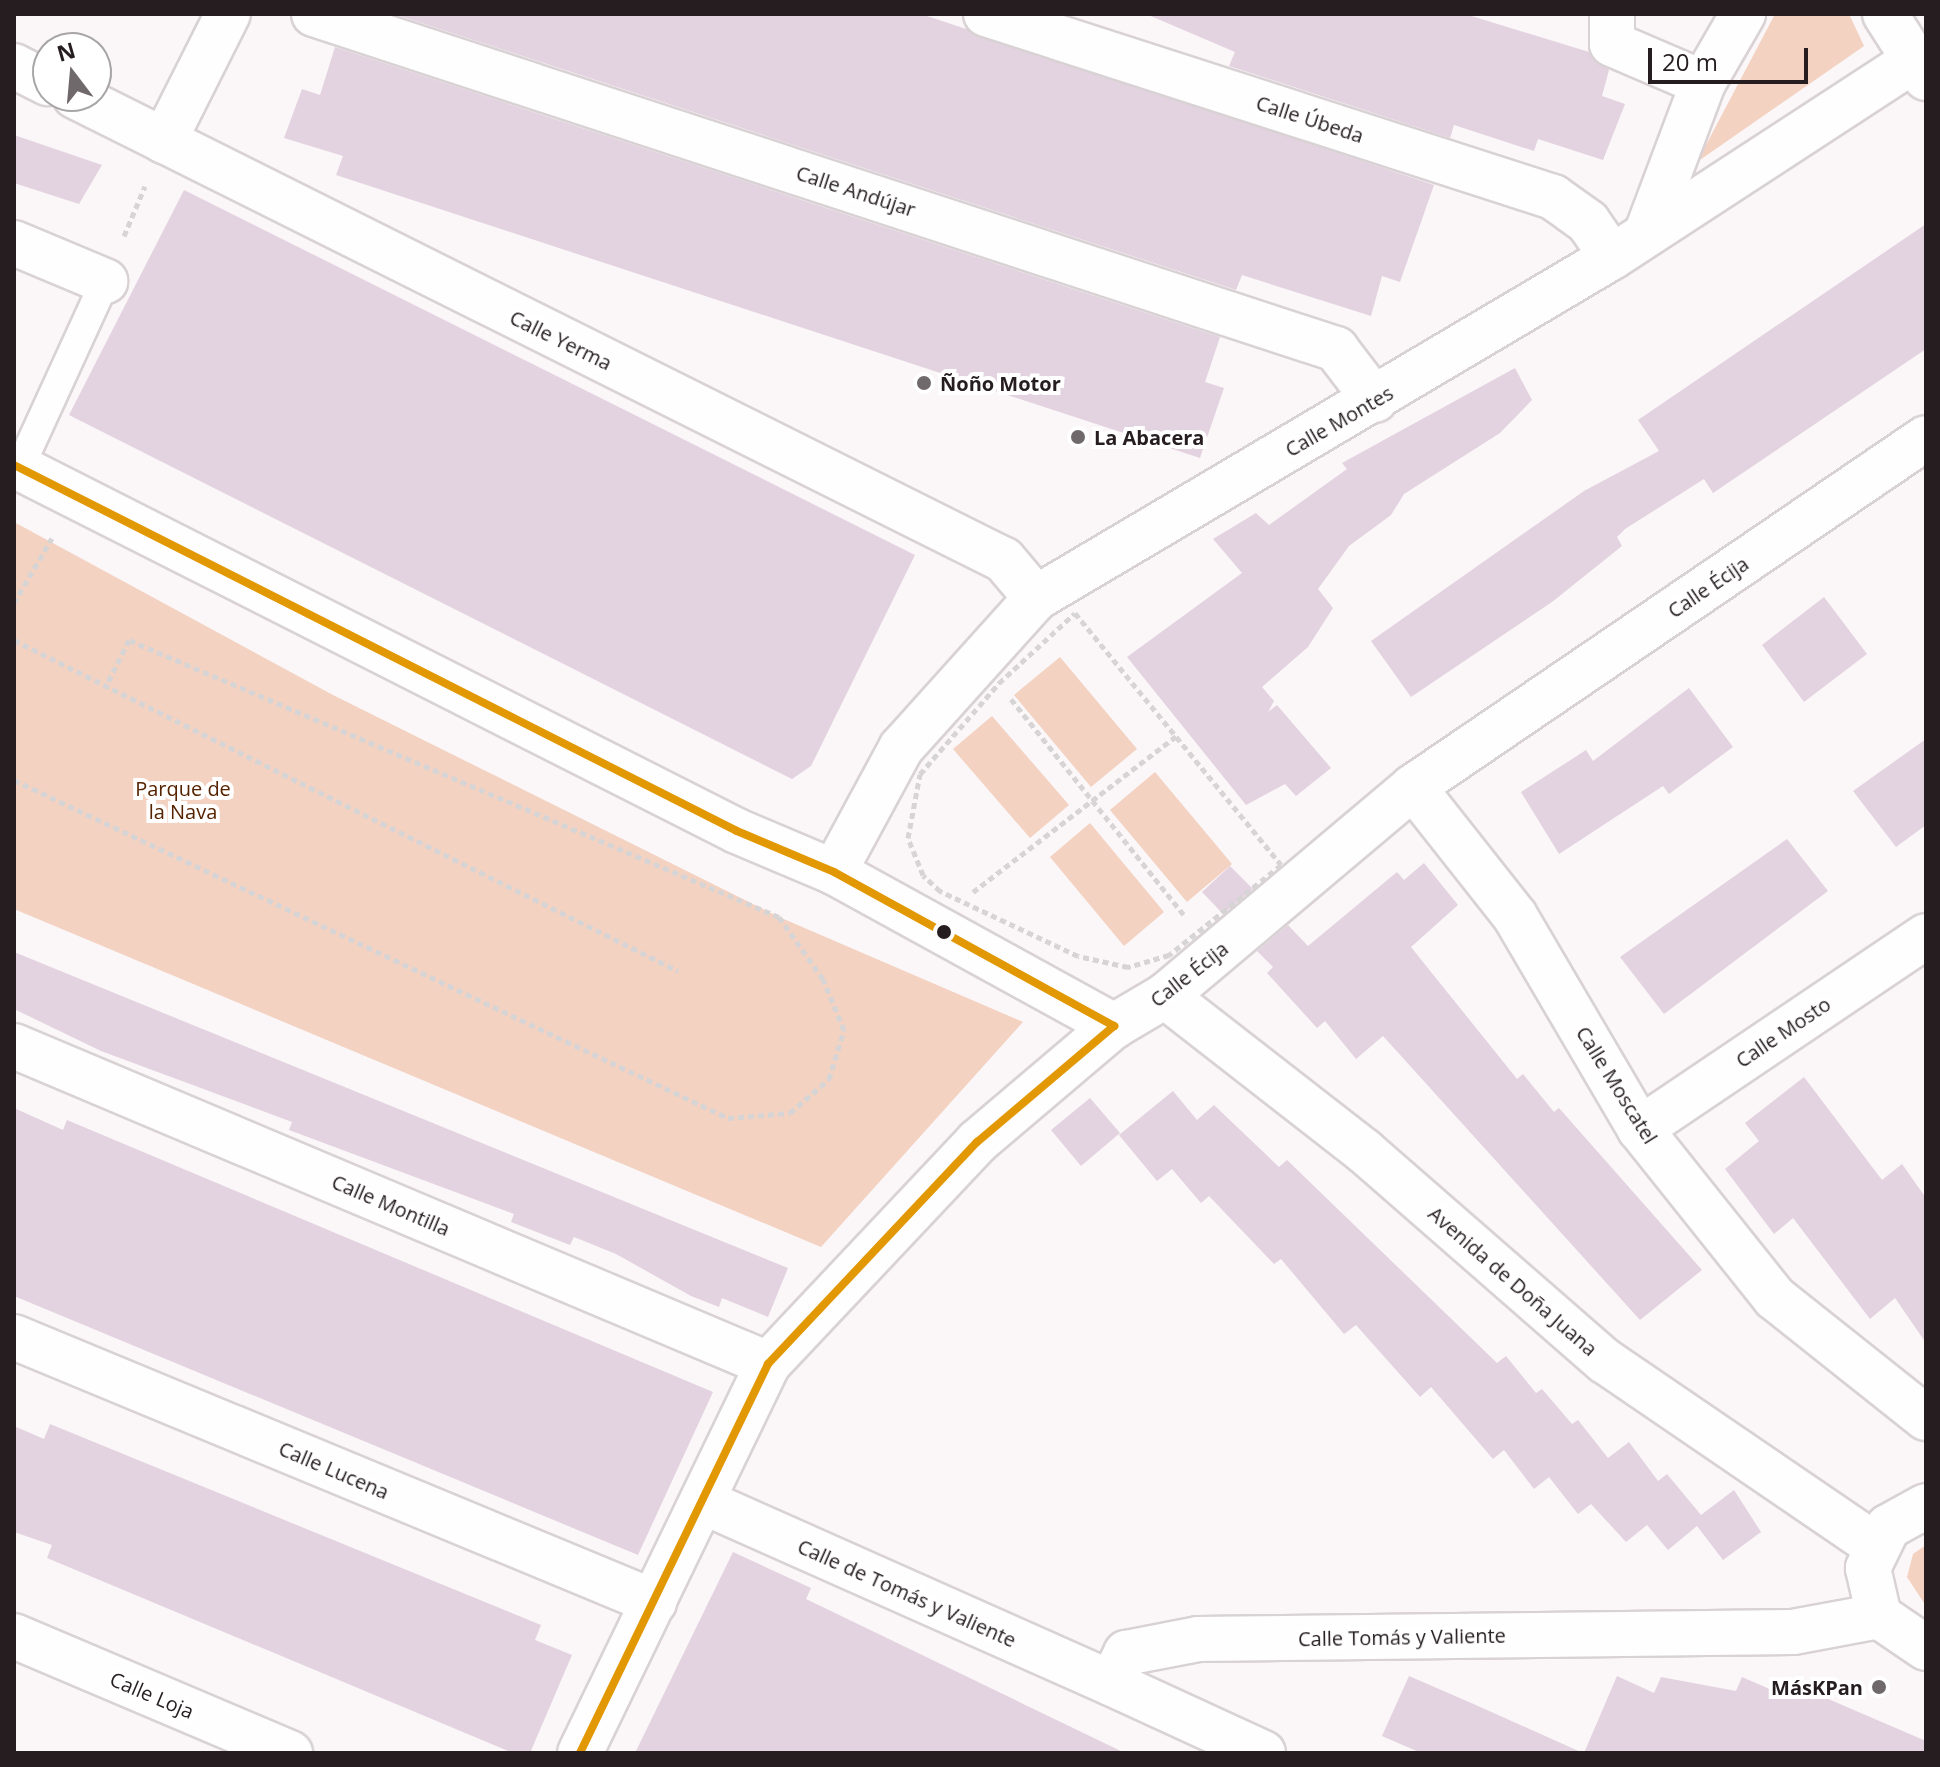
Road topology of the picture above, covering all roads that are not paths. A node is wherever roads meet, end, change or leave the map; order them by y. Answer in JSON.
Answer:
{"nodes":[{"id":1,"x":228,"y":14,"type":"edge"},
{"id":2,"x":314,"y":14,"type":"edge"},
{"id":3,"x":986,"y":14,"type":"edge"},
{"id":4,"x":1612,"y":14,"type":"edge"},
{"id":5,"x":1743,"y":14,"type":"edge"},
{"id":6,"x":1885,"y":14,"type":"edge"},
{"id":7,"x":1922,"y":64,"type":"edge"},
{"id":8,"x":14,"y":66,"type":"edge"},
{"id":9,"x":32,"y":75,"type":"edge"},
{"id":10,"x":1703,"y":83,"type":"junction"},
{"id":11,"x":107,"y":112,"type":"edge"},
{"id":12,"x":164,"y":141,"type":"junction"},
{"id":13,"x":1647,"y":232,"type":"junction"},
{"id":14,"x":14,"y":243,"type":"edge"},
{"id":15,"x":1612,"y":257,"type":"junction"},
{"id":16,"x":105,"y":281,"type":"joint"},
{"id":17,"x":1375,"y":400,"type":"junction"},
{"id":18,"x":1926,"y":438,"type":"edge"},
{"id":19,"x":17,"y":466,"type":"edge"},
{"id":20,"x":1036,"y":598,"type":"junction"},
{"id":21,"x":1413,"y":787,"type":"junction"},
{"id":22,"x":834,"y":872,"type":"junction"},
{"id":23,"x":1926,"y":936,"type":"edge"},
{"id":24,"x":1165,"y":996,"type":"junction"},
{"id":25,"x":1114,"y":1026,"type":"junction"},
{"id":26,"x":14,"y":1046,"type":"edge"},
{"id":27,"x":1640,"y":1129,"type":"junction"},
{"id":28,"x":14,"y":1337,"type":"edge"},
{"id":29,"x":768,"y":1364,"type":"junction"},
{"id":30,"x":1926,"y":1418,"type":"edge"},
{"id":31,"x":704,"y":1502,"type":"junction"},
{"id":32,"x":1926,"y":1506,"type":"edge"},
{"id":33,"x":1875,"y":1545,"type":"junction"},
{"id":34,"x":654,"y":1602,"type":"junction"},
{"id":35,"x":1879,"y":1616,"type":"junction"},
{"id":36,"x":14,"y":1636,"type":"edge"},
{"id":37,"x":1926,"y":1648,"type":"edge"},
{"id":38,"x":1111,"y":1683,"type":"junction"},
{"id":39,"x":290,"y":1753,"type":"edge"},
{"id":40,"x":580,"y":1753,"type":"edge"},
{"id":41,"x":1263,"y":1753,"type":"edge"}],
"edges":[{"from":1,"to":12,"type":"street"},
{"from":2,"to":17,"type":"street","name":"Calle Andújar"},
{"from":3,"to":15,"type":"street","name":"Calle Úbeda"},
{"from":4,"to":10,"type":"street"},
{"from":5,"to":10,"type":"street"},
{"from":6,"to":7,"type":"street"},
{"from":7,"to":13,"type":"street","name":"Calle Montes"},
{"from":8,"to":9,"type":"street"},
{"from":10,"to":13,"type":"street"},
{"from":11,"to":12,"type":"street","name":"Calle Yerma"},
{"from":12,"to":20,"type":"street","name":"Calle Yerma"},
{"from":13,"to":15,"type":"street","name":"Calle Montes"},
{"from":14,"to":16,"type":"street"},
{"from":15,"to":17,"type":"street","name":"Calle Montes"},
{"from":16,"to":19,"type":"lane"},
{"from":17,"to":20,"type":"street","name":"Calle Montes"},
{"from":18,"to":21,"type":"street","name":"Calle Écija"},
{"from":19,"to":22,"type":"street"},
{"from":20,"to":22,"type":"street","name":"Calle Montes"},
{"from":21,"to":24,"type":"street","name":"Calle Écija"},
{"from":21,"to":27,"type":"street","name":"Calle Moscatel"},
{"from":22,"to":25,"type":"street"},
{"from":23,"to":27,"type":"street","name":"Calle Mosto"},
{"from":24,"to":25,"type":"street","name":"Calle Écija"},
{"from":24,"to":33,"type":"street","name":"Avenida de Doña Juana"},
{"from":25,"to":29,"type":"street","name":"Calle Écija"},
{"from":26,"to":29,"type":"street","name":"Calle Montilla"},
{"from":27,"to":30,"type":"street","name":"Calle Moscatel"},
{"from":28,"to":34,"type":"street","name":"Calle Lucena"},
{"from":29,"to":31,"type":"street","name":"Calle Écija"},
{"from":31,"to":34,"type":"street","name":"Calle Écija"},
{"from":31,"to":38,"type":"street","name":"Calle de Tomás y Valiente"},
{"from":32,"to":33,"type":"street"},
{"from":33,"to":35,"type":"street"},
{"from":34,"to":40,"type":"street","name":"Calle Écija"},
{"from":35,"to":37,"type":"street"},
{"from":35,"to":38,"type":"street","name":"Calle Tomás y Valiente"},
{"from":36,"to":39,"type":"street","name":"Calle Loja"},
{"from":38,"to":41,"type":"street"}]}
